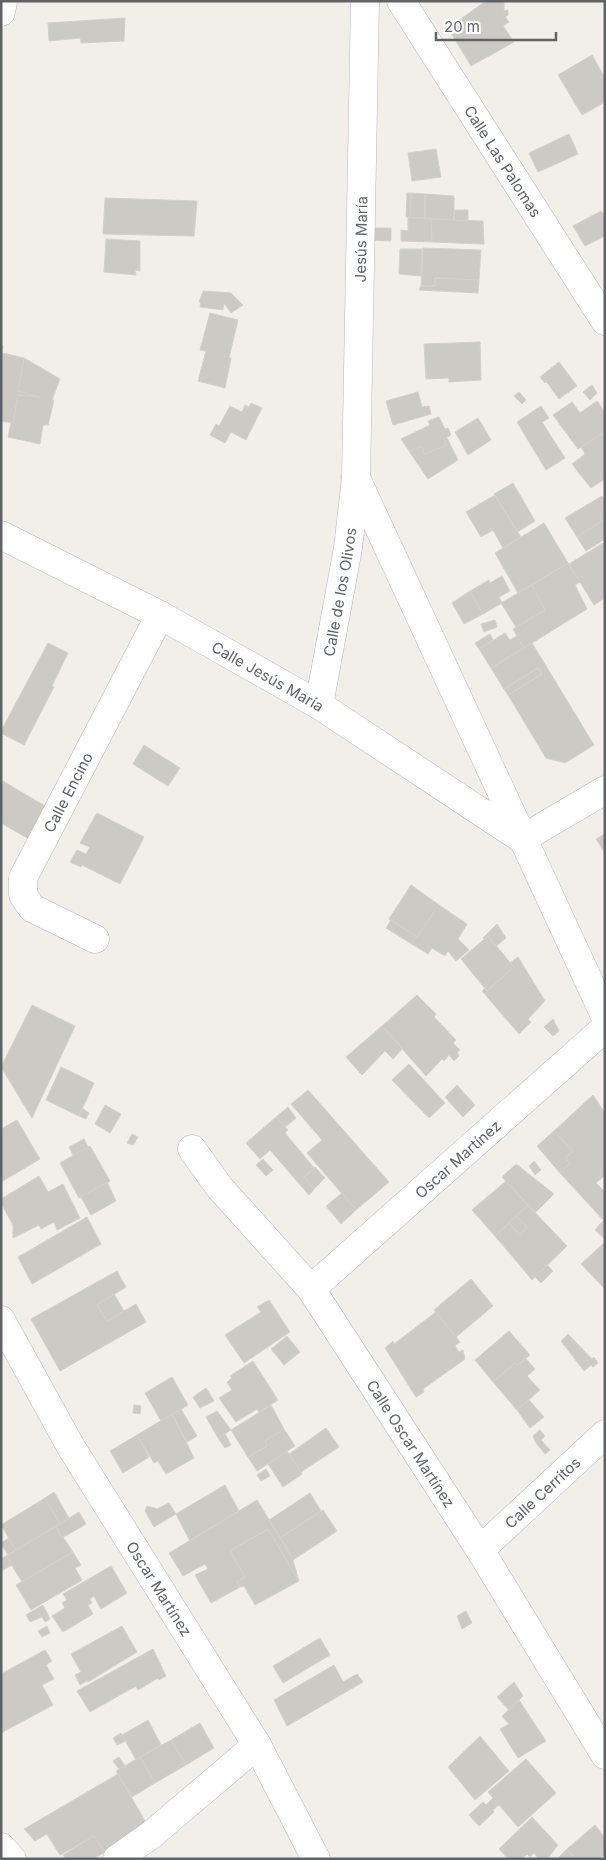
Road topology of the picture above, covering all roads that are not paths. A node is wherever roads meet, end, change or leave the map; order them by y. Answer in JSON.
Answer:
{"nodes":[{"id":1,"x":3,"y":1,"type":"edge"},
{"id":2,"x":365,"y":1,"type":"edge"},
{"id":3,"x":402,"y":1,"type":"edge"},
{"id":4,"x":1,"y":12,"type":"edge"},
{"id":5,"x":605,"y":321,"type":"edge"},
{"id":6,"x":356,"y":478,"type":"junction"},
{"id":7,"x":1,"y":535,"type":"edge"},
{"id":8,"x":160,"y":614,"type":"junction"},
{"id":9,"x":319,"y":705,"type":"junction"},
{"id":10,"x":605,"y":790,"type":"edge"},
{"id":11,"x":522,"y":839,"type":"junction"},
{"id":12,"x":95,"y":939,"type":"dead end"},
{"id":13,"x":605,"y":1016,"type":"edge"},
{"id":14,"x":605,"y":1028,"type":"edge"},
{"id":15,"x":192,"y":1149,"type":"dead end"},
{"id":16,"x":311,"y":1289,"type":"junction"},
{"id":17,"x":1,"y":1320,"type":"edge"},
{"id":18,"x":605,"y":1434,"type":"edge"},
{"id":19,"x":480,"y":1550,"type":"junction"},
{"id":20,"x":257,"y":1745,"type":"junction"},
{"id":21,"x":605,"y":1755,"type":"edge"},
{"id":22,"x":1,"y":1847,"type":"edge"},
{"id":23,"x":12,"y":1859,"type":"edge"},
{"id":24,"x":117,"y":1859,"type":"edge"},
{"id":25,"x":316,"y":1859,"type":"edge"}],
"edges":[{"from":1,"to":4,"type":"street"},
{"from":2,"to":6,"type":"street","name":"Jesús María"},
{"from":3,"to":5,"type":"street","name":"Calle Las Palomas"},
{"from":6,"to":9,"type":"street","name":"Calle de los Olivos"},
{"from":6,"to":11,"type":"street"},
{"from":7,"to":8,"type":"street","name":"Calle Jesús María"},
{"from":8,"to":9,"type":"street","name":"Calle Jesús María"},
{"from":8,"to":12,"type":"street","name":"Calle Encino"},
{"from":9,"to":11,"type":"street","name":"Calle Jesús María"},
{"from":10,"to":11,"type":"street"},
{"from":11,"to":13,"type":"street"},
{"from":14,"to":16,"type":"street","name":"Oscar Martínez"},
{"from":15,"to":16,"type":"street","name":"Calle Oscar Martínez"},
{"from":16,"to":19,"type":"street","name":"Calle Oscar Martínez"},
{"from":17,"to":20,"type":"street","name":"Oscar Martínez"},
{"from":18,"to":19,"type":"street","name":"Calle Cerritos"},
{"from":19,"to":21,"type":"street","name":"Calle Oscar Martínez"},
{"from":20,"to":24,"type":"street"},
{"from":20,"to":25,"type":"street","name":"Oscar Martínez"},
{"from":22,"to":23,"type":"street"}]}
